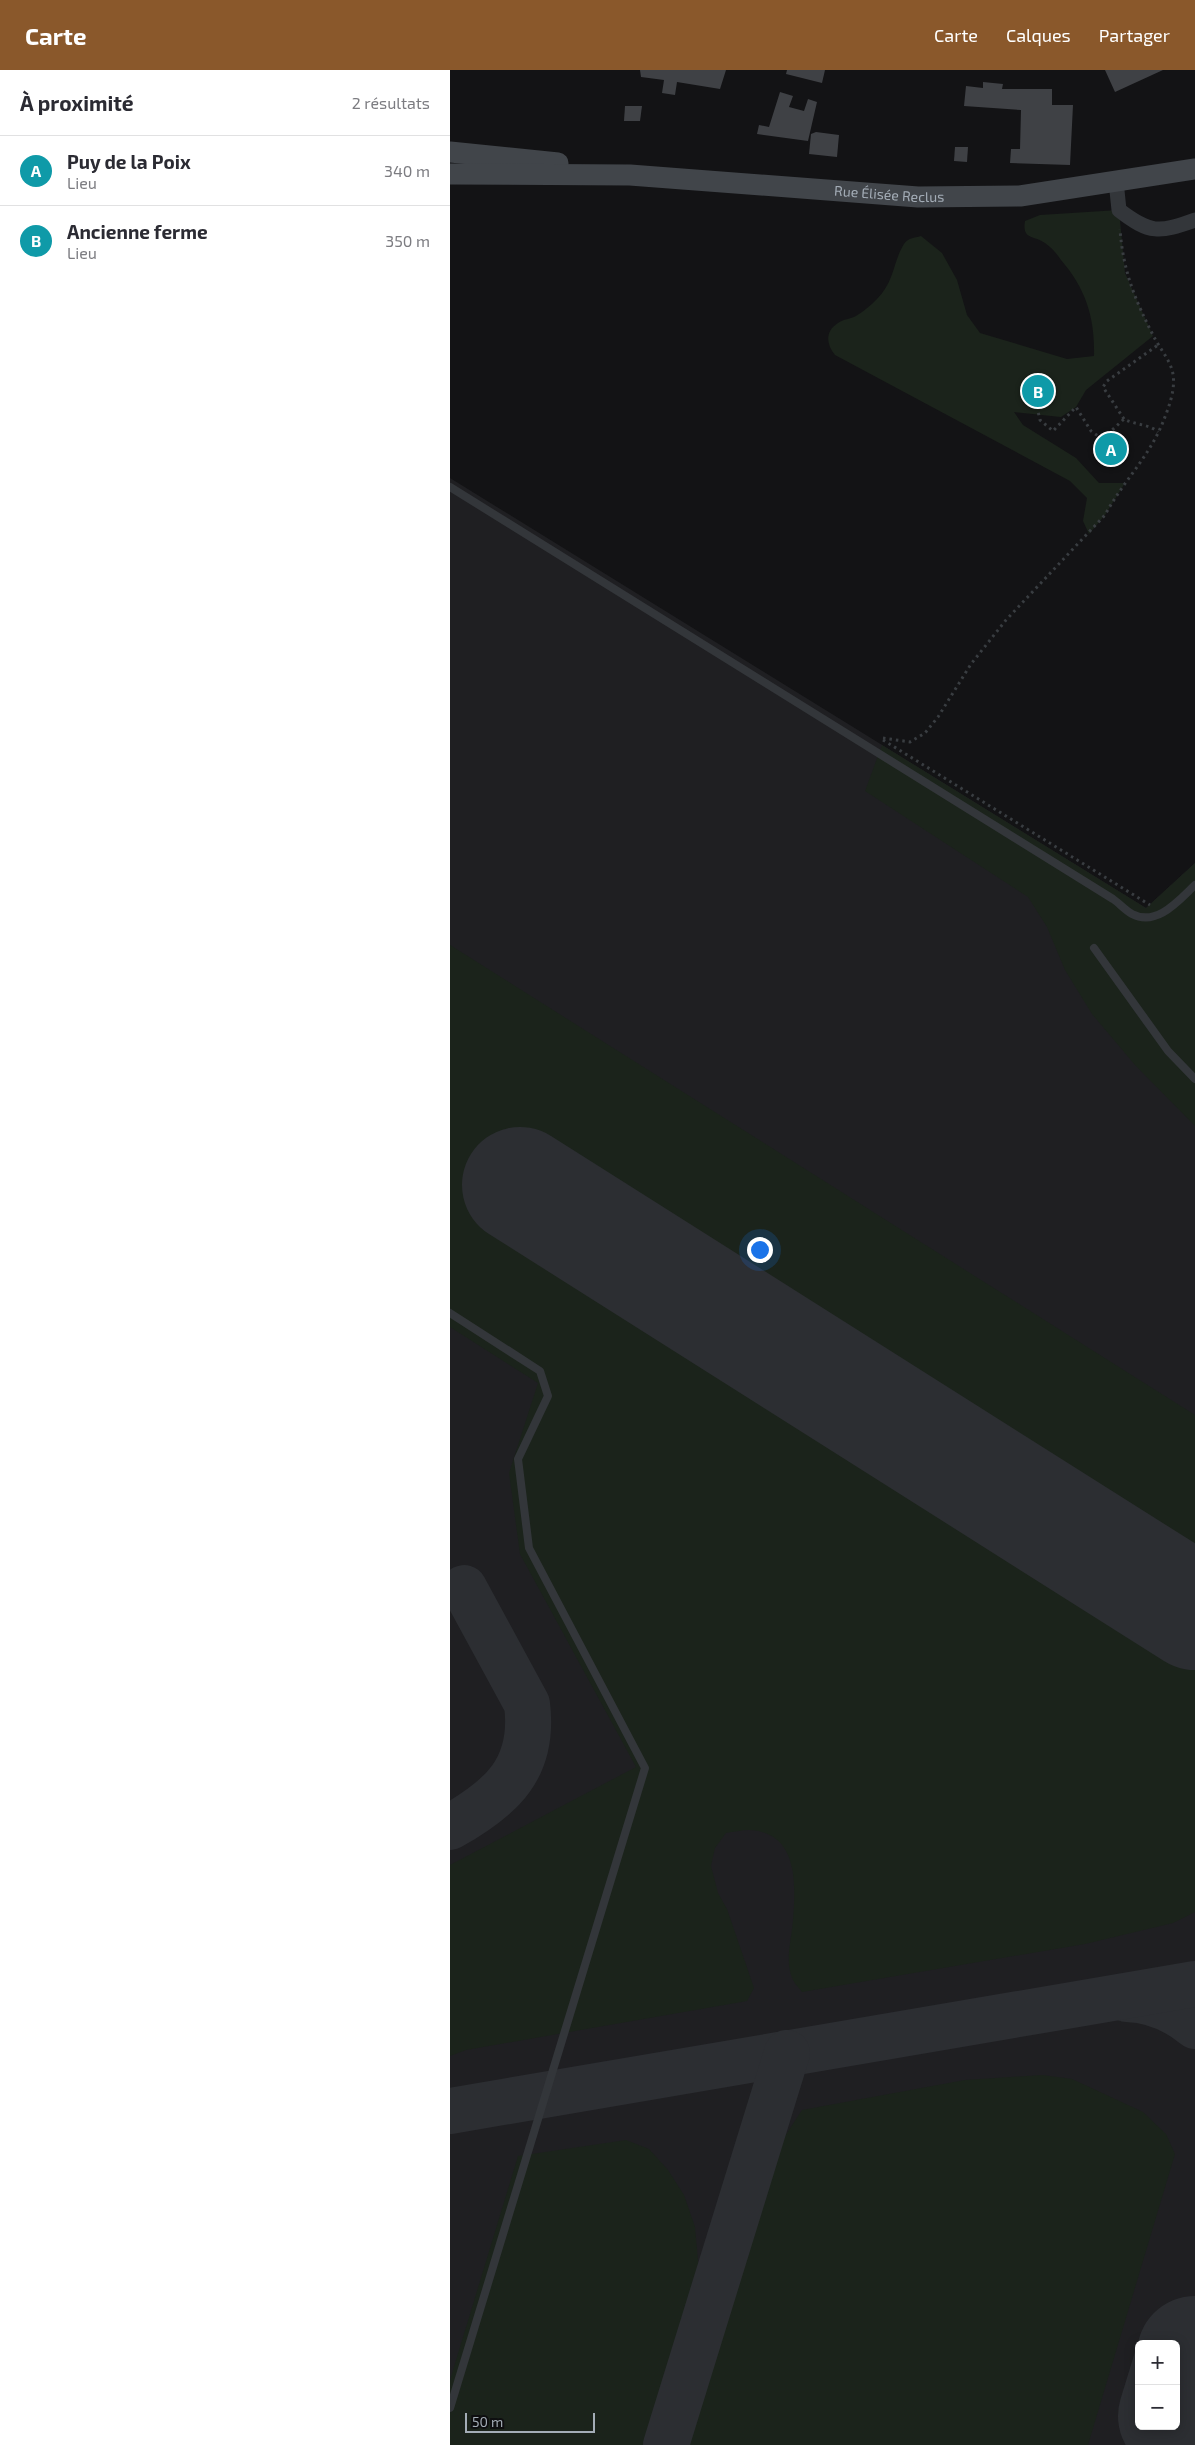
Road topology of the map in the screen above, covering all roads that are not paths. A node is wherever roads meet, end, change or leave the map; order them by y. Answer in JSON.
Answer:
{"nodes":[{"id":1,"x":450,"y":152,"type":"edge"},
{"id":2,"x":1195,"y":164,"type":"edge"},
{"id":3,"x":1195,"y":169,"type":"edge"},
{"id":4,"x":450,"y":174,"type":"edge"},
{"id":5,"x":630,"y":175,"type":"junction"},
{"id":6,"x":1148,"y":175,"type":"junction"},
{"id":7,"x":1116,"y":181,"type":"junction"},
{"id":8,"x":1195,"y":220,"type":"edge"},
{"id":9,"x":450,"y":487,"type":"edge"},
{"id":10,"x":1195,"y":884,"type":"edge"},
{"id":11,"x":1094,"y":948,"type":"dead end"},
{"id":12,"x":1195,"y":1079,"type":"edge"},
{"id":13,"x":450,"y":1313,"type":"edge"},
{"id":14,"x":450,"y":2408,"type":"edge"}],
"edges":[{"from":1,"to":5,"type":"main road","name":"Rue Élisée Reclus"},
{"from":2,"to":6,"type":"main road","name":"Rue Élisée Reclus"},
{"from":3,"to":6,"type":"main road","name":"Rue Élisée Reclus"},
{"from":4,"to":5,"type":"main road","name":"Rue Élisée Reclus"},
{"from":5,"to":7,"type":"main road","name":"Rue Élisée Reclus"},
{"from":6,"to":7,"type":"main road","name":"Rue Élisée Reclus"},
{"from":7,"to":8,"type":"street"},
{"from":9,"to":10,"type":"lane"},
{"from":11,"to":12,"type":"lane"},
{"from":13,"to":14,"type":"lane"}]}
